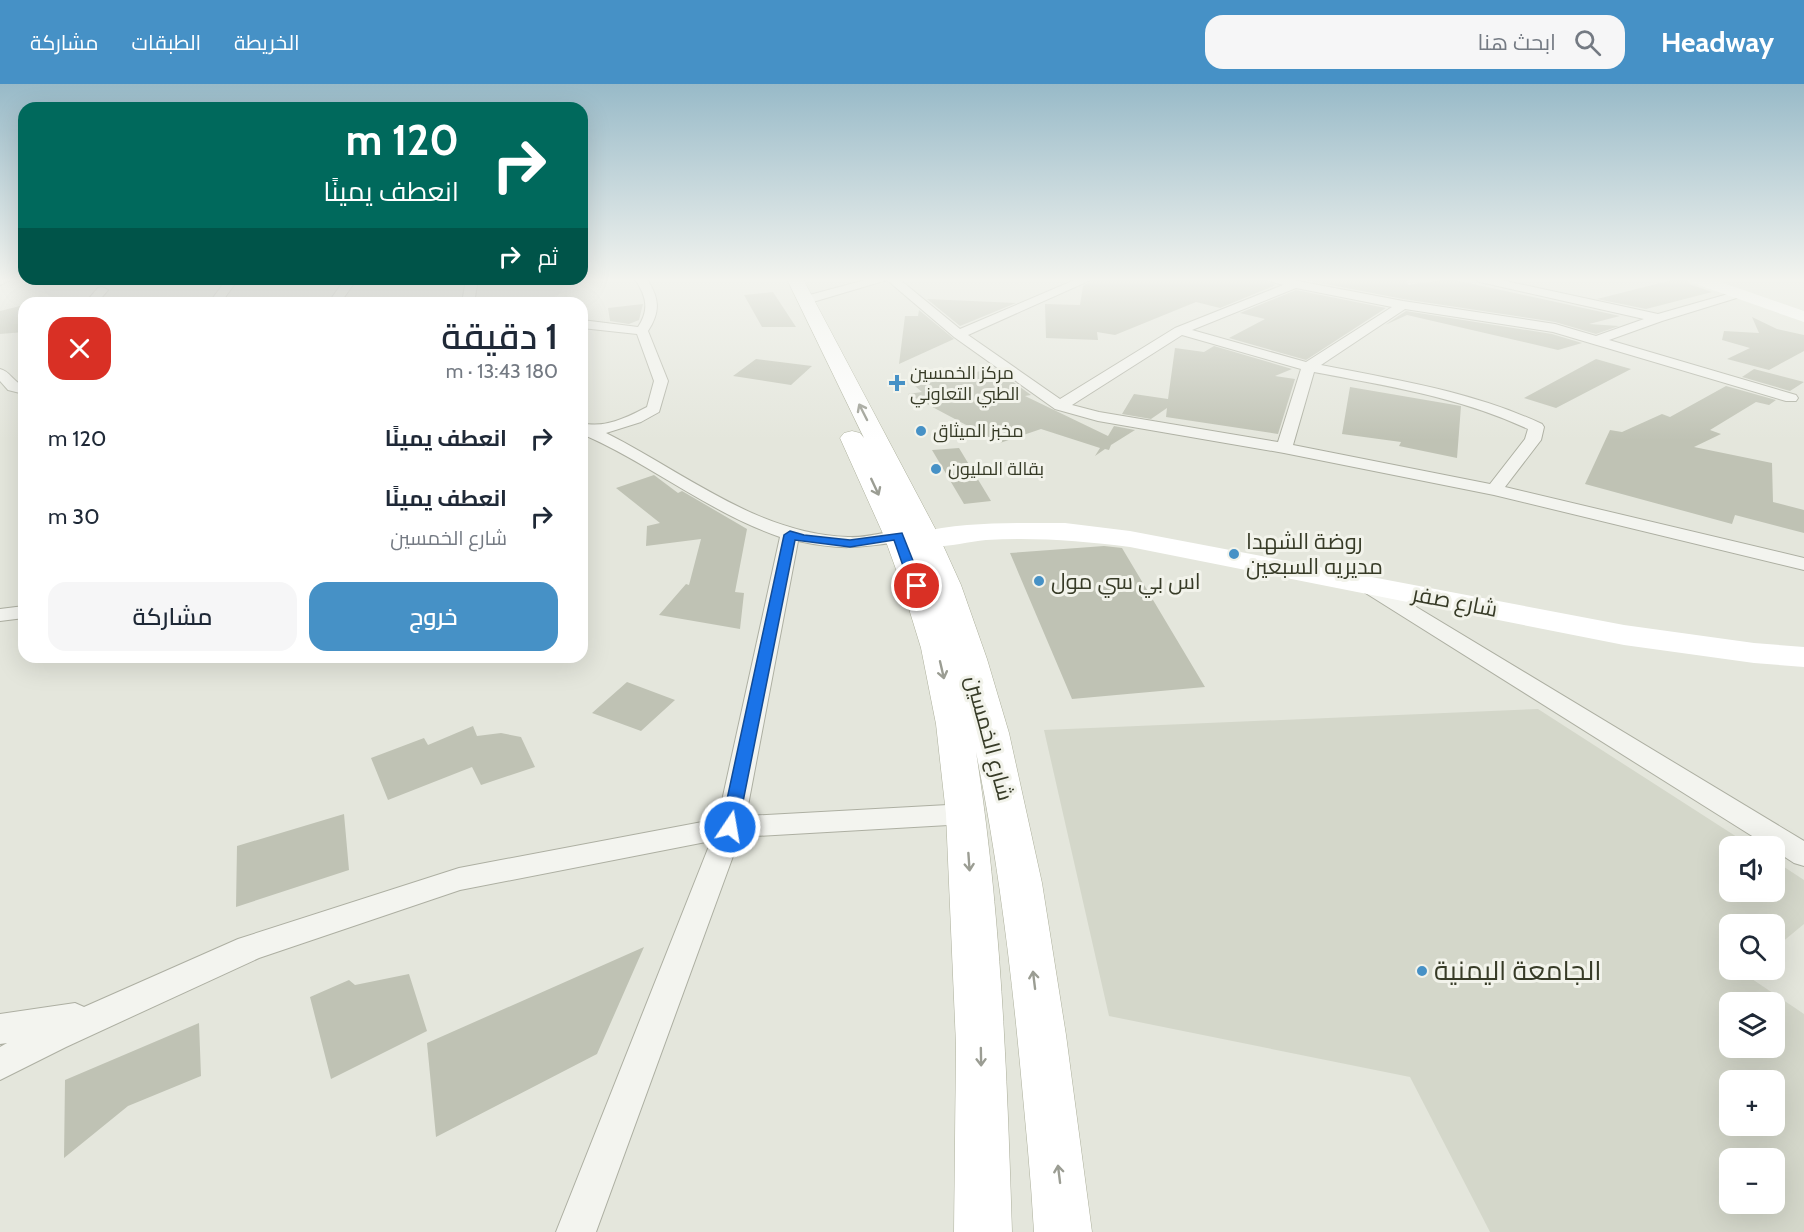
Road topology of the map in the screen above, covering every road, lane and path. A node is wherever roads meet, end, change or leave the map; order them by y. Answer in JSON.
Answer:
{"nodes":[{"id":1,"x":643,"y":333,"type":"edge"},
{"id":2,"x":816,"y":333,"type":"edge"},
{"id":3,"x":962,"y":333,"type":"edge"},
{"id":4,"x":1177,"y":333,"type":"edge"},
{"id":5,"x":1186,"y":333,"type":"edge"},
{"id":6,"x":1360,"y":333,"type":"edge"},
{"id":7,"x":1571,"y":333,"type":"edge"},
{"id":8,"x":1618,"y":333,"type":"edge"},
{"id":9,"x":959,"y":334,"type":"joint"},
{"id":10,"x":1597,"y":340,"type":"junction"},
{"id":11,"x":1308,"y":366,"type":"junction"},
{"id":12,"x":0,"y":373,"type":"edge"},
{"id":13,"x":18,"y":389,"type":"edge"},
{"id":14,"x":18,"y":393,"type":"edge"},
{"id":15,"x":0,"y":398,"type":"edge"},
{"id":16,"x":1791,"y":398,"type":"dead end"},
{"id":17,"x":1060,"y":406,"type":"junction"},
{"id":18,"x":588,"y":430,"type":"edge"},
{"id":19,"x":588,"y":431,"type":"edge"},
{"id":20,"x":1284,"y":448,"type":"junction"},
{"id":21,"x":1494,"y":490,"type":"junction"},
{"id":22,"x":790,"y":535,"type":"junction"},
{"id":23,"x":913,"y":537,"type":"junction"},
{"id":24,"x":1804,"y":564,"type":"edge"},
{"id":25,"x":1363,"y":583,"type":"junction"},
{"id":26,"x":18,"y":613,"type":"edge"},
{"id":27,"x":0,"y":615,"type":"edge"},
{"id":28,"x":1804,"y":657,"type":"edge"},
{"id":29,"x":966,"y":814,"type":"junction"},
{"id":30,"x":730,"y":827,"type":"junction"},
{"id":31,"x":1804,"y":855,"type":"edge"},
{"id":32,"x":103,"y":1014,"type":"junction"},
{"id":33,"x":0,"y":1029,"type":"edge"},
{"id":34,"x":0,"y":1064,"type":"edge"},
{"id":35,"x":576,"y":1232,"type":"edge"},
{"id":36,"x":983,"y":1232,"type":"edge"},
{"id":37,"x":1063,"y":1232,"type":"edge"}],
"edges":[{"from":1,"to":18,"type":"street"},
{"from":2,"to":23,"type":"main road","name":"شارع الخمسين"},
{"from":3,"to":9,"type":"street"},
{"from":4,"to":17,"type":"street"},
{"from":5,"to":11,"type":"street"},
{"from":6,"to":11,"type":"street"},
{"from":7,"to":10,"type":"street"},
{"from":8,"to":10,"type":"street"},
{"from":9,"to":17,"type":"street"},
{"from":10,"to":16,"type":"street"},
{"from":11,"to":20,"type":"street"},
{"from":11,"to":21,"type":"street"},
{"from":12,"to":13,"type":"street"},
{"from":14,"to":15,"type":"street"},
{"from":17,"to":20,"type":"street"},
{"from":19,"to":22,"type":"street"},
{"from":20,"to":21,"type":"street"},
{"from":21,"to":24,"type":"street"},
{"from":22,"to":23,"type":"street"},
{"from":22,"to":30,"type":"street"},
{"from":23,"to":25,"type":"main road","name":"شارع صفر"},
{"from":23,"to":29,"type":"main road","name":"شارع الخمسين","one_way":true},
{"from":37,"to":23,"type":"main road","name":"شارع الخمسين","one_way":true},
{"from":25,"to":28,"type":"main road","name":"شارع صفر"},
{"from":25,"to":31,"type":"street"},
{"from":26,"to":27,"type":"street"},
{"from":29,"to":30,"type":"street"},
{"from":29,"to":36,"type":"main road","name":"شارع الخمسين","one_way":true},
{"from":30,"to":32,"type":"street"},
{"from":30,"to":35,"type":"street"},
{"from":32,"to":33,"type":"street"},
{"from":32,"to":34,"type":"street"}]}
